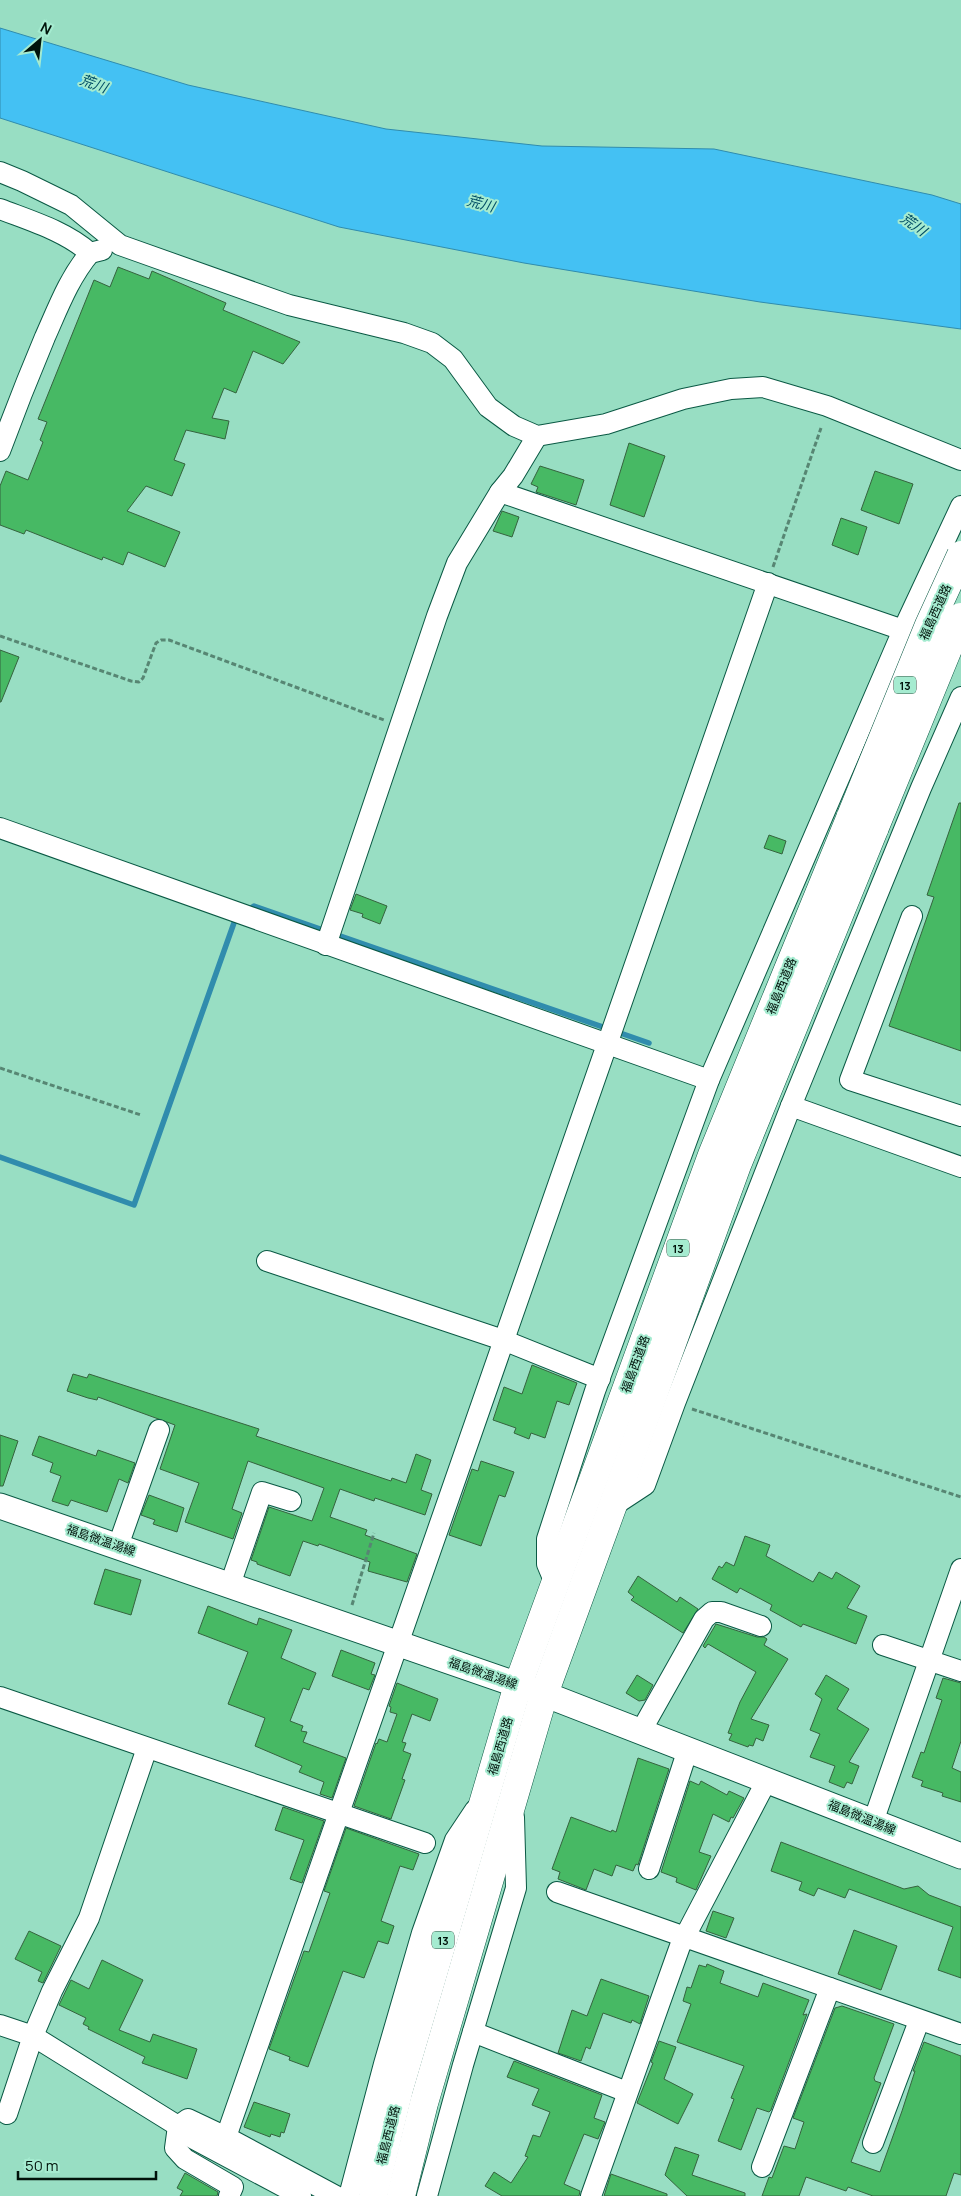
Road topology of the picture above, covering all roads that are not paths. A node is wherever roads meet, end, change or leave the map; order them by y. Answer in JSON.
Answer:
{"nodes":[{"id":1,"x":0,"y":172,"type":"edge"},
{"id":2,"x":0,"y":209,"type":"edge"},
{"id":3,"x":120,"y":246,"type":"junction"},
{"id":4,"x":90,"y":253,"type":"junction"},
{"id":5,"x":537,"y":436,"type":"junction"},
{"id":6,"x":0,"y":451,"type":"edge"},
{"id":7,"x":961,"y":460,"type":"edge"},
{"id":8,"x":500,"y":492,"type":"junction"},
{"id":9,"x":961,"y":506,"type":"edge"},
{"id":10,"x":961,"y":555,"type":"edge"},
{"id":11,"x":768,"y":583,"type":"junction"},
{"id":12,"x":961,"y":617,"type":"edge"},
{"id":13,"x":903,"y":630,"type":"junction"},
{"id":14,"x":961,"y":697,"type":"edge"},
{"id":15,"x":0,"y":828,"type":"edge"},
{"id":16,"x":912,"y":916,"type":"dead end"},
{"id":17,"x":326,"y":945,"type":"junction"},
{"id":18,"x":606,"y":1044,"type":"junction"},
{"id":19,"x":709,"y":1080,"type":"junction"},
{"id":20,"x":791,"y":1106,"type":"junction"},
{"id":21,"x":961,"y":1116,"type":"edge"},
{"id":22,"x":961,"y":1168,"type":"edge"},
{"id":23,"x":267,"y":1261,"type":"dead end"},
{"id":24,"x":503,"y":1340,"type":"junction"},
{"id":25,"x":600,"y":1379,"type":"junction"},
{"id":26,"x":159,"y":1430,"type":"dead end"},
{"id":27,"x":291,"y":1502,"type":"dead end"},
{"id":28,"x":0,"y":1506,"type":"edge"},
{"id":29,"x":610,"y":1508,"type":"junction"},
{"id":30,"x":118,"y":1546,"type":"junction"},
{"id":31,"x":961,"y":1569,"type":"edge"},
{"id":32,"x":555,"y":1583,"type":"junction"},
{"id":33,"x":230,"y":1585,"type":"junction"},
{"id":34,"x":957,"y":1593,"type":"edge"},
{"id":35,"x":762,"y":1626,"type":"dead end"},
{"id":36,"x":397,"y":1643,"type":"junction"},
{"id":37,"x":883,"y":1645,"type":"dead end"},
{"id":38,"x":930,"y":1661,"type":"junction"},
{"id":39,"x":961,"y":1671,"type":"edge"},
{"id":40,"x":518,"y":1685,"type":"junction"},
{"id":41,"x":544,"y":1694,"type":"junction"},
{"id":42,"x":0,"y":1697,"type":"edge"},
{"id":43,"x":641,"y":1731,"type":"junction"},
{"id":44,"x":147,"y":1748,"type":"junction"},
{"id":45,"x":688,"y":1749,"type":"junction"},
{"id":46,"x":767,"y":1780,"type":"junction"},
{"id":47,"x":486,"y":1793,"type":"junction"},
{"id":48,"x":513,"y":1800,"type":"junction"},
{"id":49,"x":338,"y":1815,"type":"junction"},
{"id":50,"x":873,"y":1822,"type":"junction"},
{"id":51,"x":425,"y":1843,"type":"dead end"},
{"id":52,"x":961,"y":1856,"type":"edge"},
{"id":53,"x":650,"y":1869,"type":"dead end"},
{"id":54,"x":557,"y":1892,"type":"dead end"},
{"id":55,"x":686,"y":1936,"type":"junction"},
{"id":56,"x":830,"y":1988,"type":"junction"},
{"id":57,"x":919,"y":2021,"type":"junction"},
{"id":58,"x":0,"y":2025,"type":"edge"},
{"id":59,"x":960,"y":2031,"type":"edge"},
{"id":60,"x":473,"y":2032,"type":"junction"},
{"id":61,"x":33,"y":2036,"type":"junction"},
{"id":62,"x":627,"y":2092,"type":"junction"},
{"id":63,"x":7,"y":2114,"type":"dead end"},
{"id":64,"x":178,"y":2126,"type":"junction"},
{"id":65,"x":226,"y":2137,"type":"junction"},
{"id":66,"x":873,"y":2143,"type":"dead end"},
{"id":67,"x":762,"y":2167,"type":"dead end"},
{"id":68,"x":229,"y":2196,"type":"edge"},
{"id":69,"x":301,"y":2196,"type":"edge"},
{"id":70,"x":336,"y":2196,"type":"edge"},
{"id":71,"x":349,"y":2196,"type":"edge"},
{"id":72,"x":373,"y":2196,"type":"edge"},
{"id":73,"x":401,"y":2196,"type":"edge"},
{"id":74,"x":427,"y":2196,"type":"edge"},
{"id":75,"x":591,"y":2196,"type":"edge"}],
"edges":[{"from":1,"to":3,"type":"street"},
{"from":2,"to":4,"type":"street"},
{"from":3,"to":4,"type":"street"},
{"from":3,"to":5,"type":"street"},
{"from":4,"to":6,"type":"street"},
{"from":5,"to":7,"type":"street"},
{"from":5,"to":8,"type":"street"},
{"from":8,"to":11,"type":"street"},
{"from":8,"to":17,"type":"street"},
{"from":9,"to":13,"type":"street"},
{"from":10,"to":32,"type":"highway","name":"福島西道路","number":"13","bridge":true},
{"from":11,"to":13,"type":"street"},
{"from":11,"to":18,"type":"street"},
{"from":12,"to":29,"type":"highway","name":"福島西道路","number":"13","bridge":true},
{"from":13,"to":19,"type":"street"},
{"from":14,"to":20,"type":"street"},
{"from":15,"to":17,"type":"street"},
{"from":16,"to":21,"type":"street"},
{"from":17,"to":18,"type":"street"},
{"from":18,"to":19,"type":"street"},
{"from":18,"to":24,"type":"street"},
{"from":19,"to":25,"type":"street"},
{"from":20,"to":22,"type":"street"},
{"from":20,"to":29,"type":"street"},
{"from":23,"to":24,"type":"street"},
{"from":24,"to":25,"type":"street"},
{"from":24,"to":36,"type":"street"},
{"from":25,"to":32,"type":"street"},
{"from":26,"to":30,"type":"street"},
{"from":27,"to":33,"type":"street"},
{"from":28,"to":30,"type":"main road","name":"福島微温湯線"},
{"from":29,"to":41,"type":"highway","name":"福島西道路","number":"13"},
{"from":30,"to":33,"type":"main road","name":"福島微温湯線"},
{"from":31,"to":34,"type":"street"},
{"from":32,"to":40,"type":"highway","name":"福島西道路","number":"13"},
{"from":33,"to":36,"type":"main road","name":"福島微温湯線"},
{"from":34,"to":38,"type":"street"},
{"from":35,"to":43,"type":"street"},
{"from":36,"to":40,"type":"main road","name":"福島微温湯線"},
{"from":36,"to":49,"type":"street"},
{"from":37,"to":38,"type":"street"},
{"from":38,"to":39,"type":"street"},
{"from":38,"to":50,"type":"street"},
{"from":40,"to":41,"type":"main road","name":"福島微温湯線"},
{"from":40,"to":47,"type":"highway","name":"福島西道路","number":"13"},
{"from":41,"to":43,"type":"main road","name":"福島微温湯線"},
{"from":41,"to":48,"type":"highway","name":"福島西道路","number":"13"},
{"from":42,"to":44,"type":"street"},
{"from":43,"to":45,"type":"main road","name":"福島微温湯線"},
{"from":44,"to":49,"type":"street"},
{"from":44,"to":61,"type":"street"},
{"from":45,"to":46,"type":"main road","name":"福島微温湯線"},
{"from":45,"to":53,"type":"street"},
{"from":46,"to":50,"type":"main road","name":"福島微温湯線"},
{"from":46,"to":55,"type":"street"},
{"from":47,"to":71,"type":"street"},
{"from":47,"to":72,"type":"highway","name":"福島西道路","number":"13"},
{"from":48,"to":60,"type":"street"},
{"from":48,"to":73,"type":"highway","name":"福島西道路","number":"13"},
{"from":49,"to":51,"type":"street"},
{"from":49,"to":65,"type":"street"},
{"from":50,"to":52,"type":"main road","name":"福島微温湯線"},
{"from":54,"to":55,"type":"street"},
{"from":55,"to":56,"type":"street"},
{"from":55,"to":62,"type":"street"},
{"from":56,"to":57,"type":"street"},
{"from":56,"to":67,"type":"street"},
{"from":57,"to":59,"type":"street"},
{"from":57,"to":66,"type":"street"},
{"from":58,"to":61,"type":"street"},
{"from":60,"to":62,"type":"street"},
{"from":60,"to":74,"type":"street"},
{"from":61,"to":63,"type":"street"},
{"from":61,"to":64,"type":"street"},
{"from":62,"to":75,"type":"street"},
{"from":64,"to":65,"type":"street"},
{"from":64,"to":68,"type":"street"},
{"from":64,"to":69,"type":"street"},
{"from":65,"to":70,"type":"street"}]}
